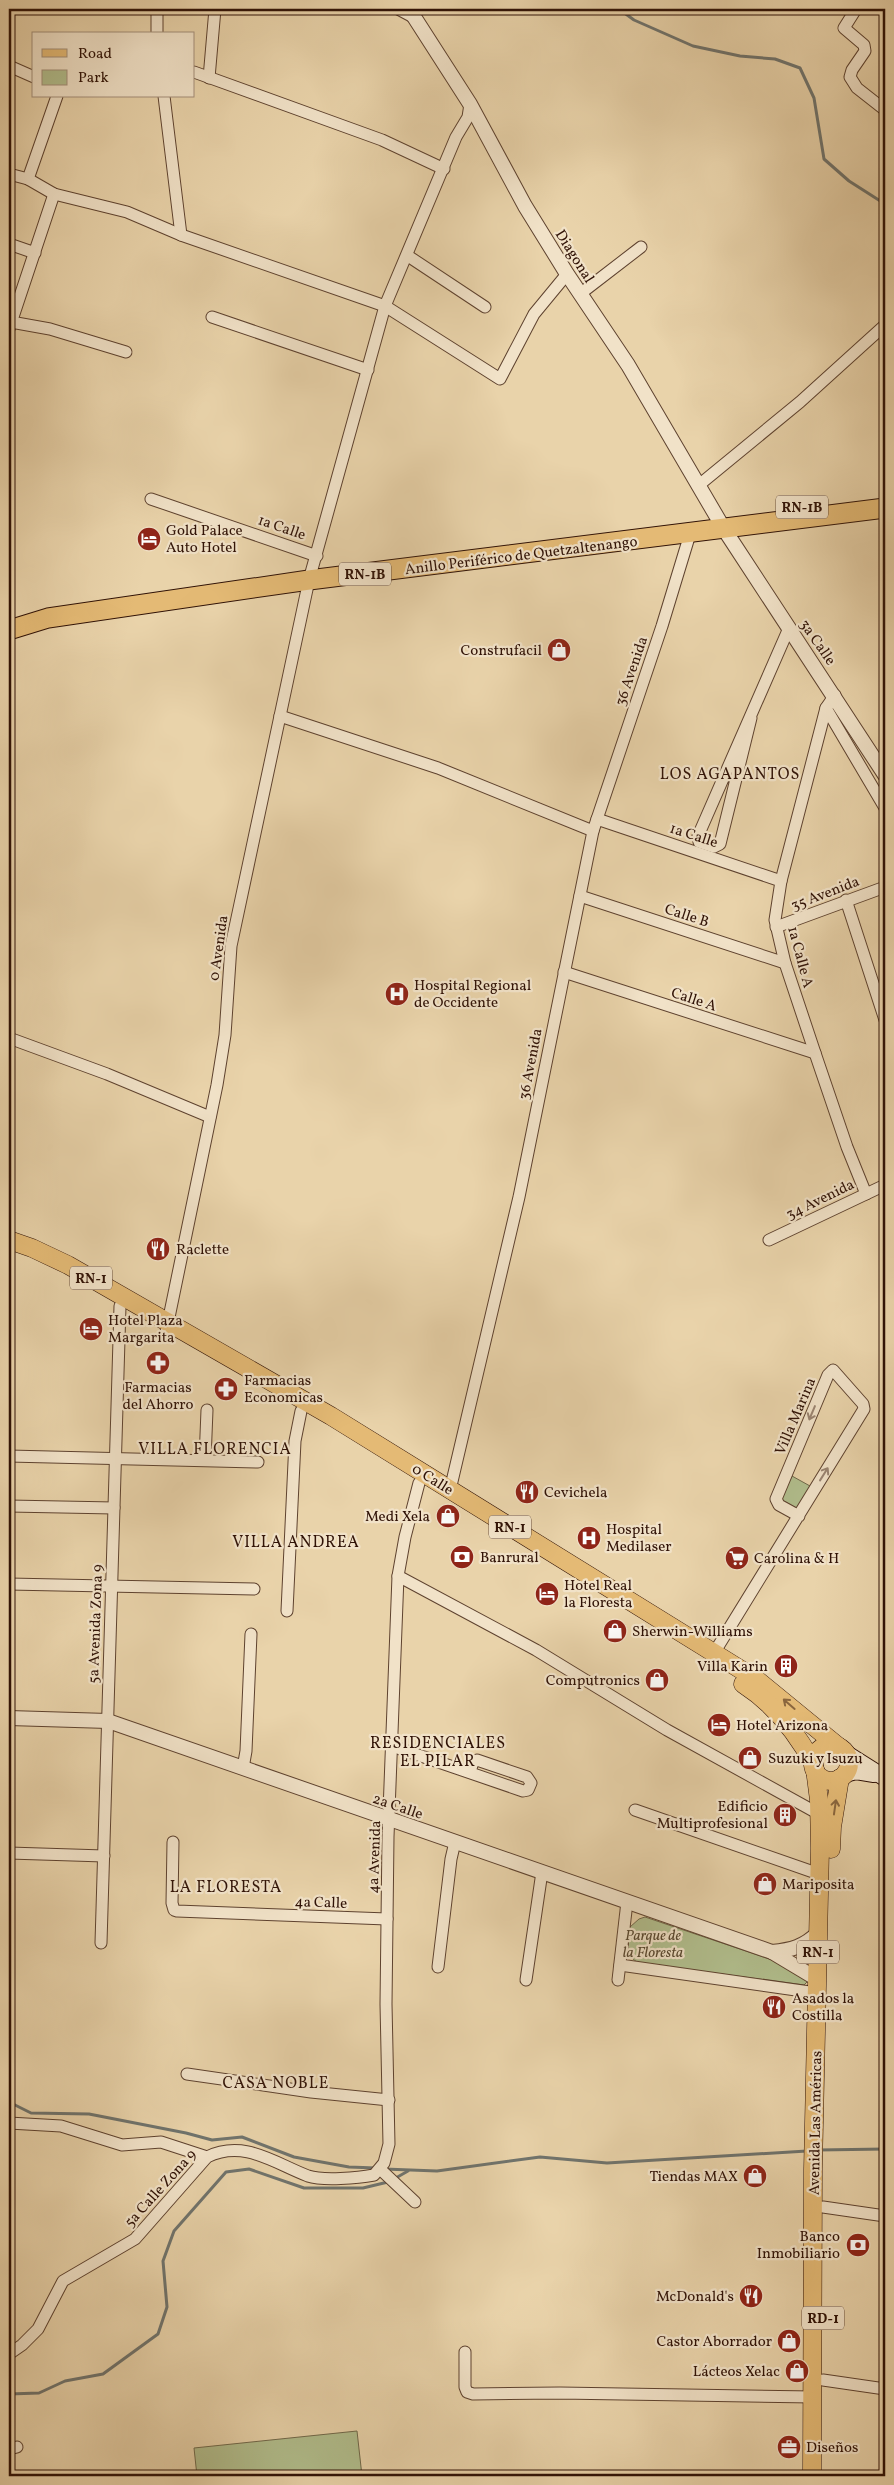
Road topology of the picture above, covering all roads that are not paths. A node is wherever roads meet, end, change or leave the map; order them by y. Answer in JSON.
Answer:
{"nodes":[{"id":1,"x":157,"y":9,"type":"edge"},
{"id":2,"x":215,"y":9,"type":"edge"},
{"id":3,"x":398,"y":9,"type":"edge"},
{"id":4,"x":856,"y":9,"type":"edge"},
{"id":5,"x":411,"y":13,"type":"edge"},
{"id":6,"x":157,"y":32,"type":"edge"},
{"id":7,"x":9,"y":66,"type":"edge"},
{"id":8,"x":195,"y":72,"type":"edge"},
{"id":9,"x":32,"y":76,"type":"edge"},
{"id":10,"x":209,"y":78,"type":"junction"},
{"id":11,"x":56,"y":98,"type":"edge"},
{"id":12,"x":164,"y":98,"type":"edge"},
{"id":13,"x":470,"y":104,"type":"junction"},
{"id":14,"x":885,"y":110,"type":"edge"},
{"id":15,"x":444,"y":169,"type":"junction"},
{"id":16,"x":9,"y":174,"type":"edge"},
{"id":17,"x":28,"y":179,"type":"junction"},
{"id":18,"x":54,"y":194,"type":"junction"},
{"id":19,"x":181,"y":235,"type":"junction"},
{"id":20,"x":9,"y":244,"type":"edge"},
{"id":21,"x":641,"y":246,"type":"dead end"},
{"id":22,"x":35,"y":253,"type":"junction"},
{"id":23,"x":408,"y":256,"type":"junction"},
{"id":24,"x":567,"y":274,"type":"junction"},
{"id":25,"x":580,"y":294,"type":"junction"},
{"id":26,"x":386,"y":306,"type":"junction"},
{"id":27,"x":485,"y":308,"type":"dead end"},
{"id":28,"x":212,"y":318,"type":"dead end"},
{"id":29,"x":11,"y":320,"type":"edge"},
{"id":30,"x":885,"y":325,"type":"edge"},
{"id":31,"x":126,"y":352,"type":"dead end"},
{"id":32,"x":368,"y":370,"type":"junction"},
{"id":33,"x":699,"y":485,"type":"junction"},
{"id":34,"x":885,"y":495,"type":"edge"},
{"id":35,"x":151,"y":499,"type":"dead end"},
{"id":36,"x":885,"y":508,"type":"edge"},
{"id":37,"x":721,"y":524,"type":"junction"},
{"id":38,"x":690,"y":534,"type":"junction"},
{"id":39,"x":313,"y":569,"type":"junction"},
{"id":40,"x":9,"y":617,"type":"edge"},
{"id":41,"x":789,"y":628,"type":"junction"},
{"id":42,"x":9,"y":630,"type":"edge"},
{"id":43,"x":835,"y":695,"type":"junction"},
{"id":44,"x":826,"y":708,"type":"junction"},
{"id":45,"x":280,"y":716,"type":"junction"},
{"id":46,"x":751,"y":718,"type":"junction"},
{"id":47,"x":885,"y":774,"type":"edge"},
{"id":48,"x":885,"y":808,"type":"edge"},
{"id":49,"x":597,"y":819,"type":"junction"},
{"id":50,"x":593,"y":831,"type":"junction"},
{"id":51,"x":782,"y":881,"type":"junction"},
{"id":52,"x":885,"y":887,"type":"edge"},
{"id":53,"x":580,"y":896,"type":"junction"},
{"id":54,"x":846,"y":900,"type":"junction"},
{"id":55,"x":776,"y":928,"type":"junction"},
{"id":56,"x":785,"y":963,"type":"junction"},
{"id":57,"x":564,"y":972,"type":"junction"},
{"id":58,"x":885,"y":1020,"type":"edge"},
{"id":59,"x":9,"y":1038,"type":"edge"},
{"id":60,"x":815,"y":1053,"type":"junction"},
{"id":61,"x":210,"y":1117,"type":"junction"},
{"id":62,"x":885,"y":1185,"type":"edge"},
{"id":63,"x":866,"y":1194,"type":"junction"},
{"id":64,"x":9,"y":1240,"type":"edge"},
{"id":65,"x":769,"y":1240,"type":"dead end"},
{"id":66,"x":9,"y":1250,"type":"edge"},
{"id":67,"x":120,"y":1306,"type":"junction"},
{"id":68,"x":167,"y":1328,"type":"junction"},
{"id":69,"x":207,"y":1410,"type":"dead end"},
{"id":70,"x":301,"y":1411,"type":"junction"},
{"id":71,"x":9,"y":1456,"type":"edge"},
{"id":72,"x":115,"y":1458,"type":"junction"},
{"id":73,"x":205,"y":1460,"type":"junction"},
{"id":74,"x":258,"y":1462,"type":"dead end"},
{"id":75,"x":419,"y":1483,"type":"junction"},
{"id":76,"x":450,"y":1490,"type":"junction"},
{"id":77,"x":9,"y":1506,"type":"edge"},
{"id":78,"x":114,"y":1508,"type":"junction"},
{"id":79,"x":799,"y":1516,"type":"junction"},
{"id":80,"x":398,"y":1576,"type":"junction"},
{"id":81,"x":9,"y":1584,"type":"edge"},
{"id":82,"x":112,"y":1586,"type":"junction"},
{"id":83,"x":254,"y":1589,"type":"dead end"},
{"id":84,"x":287,"y":1611,"type":"dead end"},
{"id":85,"x":251,"y":1634,"type":"dead end"},
{"id":86,"x":714,"y":1653,"type":"junction"},
{"id":87,"x":9,"y":1718,"type":"edge"},
{"id":88,"x":108,"y":1721,"type":"junction"},
{"id":89,"x":392,"y":1746,"type":"junction"},
{"id":90,"x":843,"y":1750,"type":"junction"},
{"id":91,"x":814,"y":1767,"type":"junction"},
{"id":92,"x":243,"y":1768,"type":"junction"},
{"id":93,"x":470,"y":1772,"type":"junction"},
{"id":94,"x":843,"y":1776,"type":"junction"},
{"id":95,"x":885,"y":1779,"type":"edge"},
{"id":96,"x":635,"y":1810,"type":"dead end"},
{"id":97,"x":819,"y":1814,"type":"junction"},
{"id":98,"x":390,"y":1820,"type":"junction"},
{"id":99,"x":173,"y":1842,"type":"dead end"},
{"id":100,"x":455,"y":1842,"type":"junction"},
{"id":101,"x":9,"y":1853,"type":"edge"},
{"id":102,"x":104,"y":1856,"type":"junction"},
{"id":103,"x":542,"y":1872,"type":"junction"},
{"id":104,"x":819,"y":1874,"type":"junction"},
{"id":105,"x":627,"y":1902,"type":"junction"},
{"id":106,"x":387,"y":1918,"type":"junction"},
{"id":107,"x":818,"y":1933,"type":"junction"},
{"id":108,"x":101,"y":1943,"type":"dead end"},
{"id":109,"x":772,"y":1952,"type":"junction"},
{"id":110,"x":620,"y":1965,"type":"junction"},
{"id":111,"x":438,"y":1967,"type":"dead end"},
{"id":112,"x":526,"y":1980,"type":"dead end"},
{"id":113,"x":618,"y":1980,"type":"dead end"},
{"id":114,"x":817,"y":1986,"type":"junction"},
{"id":115,"x":187,"y":2074,"type":"dead end"},
{"id":116,"x":389,"y":2100,"type":"junction"},
{"id":117,"x":9,"y":2123,"type":"edge"},
{"id":118,"x":820,"y":2136,"type":"junction"},
{"id":119,"x":206,"y":2157,"type":"junction"},
{"id":120,"x":819,"y":2165,"type":"junction"},
{"id":121,"x":380,"y":2168,"type":"junction"},
{"id":122,"x":415,"y":2202,"type":"dead end"},
{"id":123,"x":824,"y":2207,"type":"junction"},
{"id":124,"x":885,"y":2216,"type":"edge"},
{"id":125,"x":465,"y":2352,"type":"dead end"},
{"id":126,"x":9,"y":2354,"type":"edge"},
{"id":127,"x":822,"y":2380,"type":"junction"},
{"id":128,"x":885,"y":2389,"type":"edge"},
{"id":129,"x":813,"y":2397,"type":"junction"},
{"id":130,"x":812,"y":2476,"type":"edge"},
{"id":131,"x":822,"y":2476,"type":"edge"}],
"edges":[{"from":1,"to":6,"type":"street"},
{"from":2,"to":10,"type":"street"},
{"from":3,"to":5,"type":"street"},
{"from":4,"to":14,"type":"street"},
{"from":5,"to":13,"type":"street","name":"Diagonal"},
{"from":7,"to":9,"type":"street"},
{"from":8,"to":10,"type":"street"},
{"from":10,"to":15,"type":"street"},
{"from":11,"to":17,"type":"street"},
{"from":12,"to":19,"type":"street"},
{"from":13,"to":15,"type":"street","name":"0 Avenida"},
{"from":13,"to":24,"type":"street","name":"Diagonal"},
{"from":15,"to":23,"type":"street","name":"0 Avenida"},
{"from":16,"to":17,"type":"street"},
{"from":17,"to":18,"type":"street"},
{"from":18,"to":19,"type":"street"},
{"from":18,"to":22,"type":"street"},
{"from":19,"to":26,"type":"street"},
{"from":20,"to":22,"type":"street"},
{"from":21,"to":25,"type":"street"},
{"from":22,"to":29,"type":"street"},
{"from":23,"to":26,"type":"street","name":"0 Avenida"},
{"from":23,"to":27,"type":"street"},
{"from":24,"to":25,"type":"street","name":"Diagonal"},
{"from":24,"to":26,"type":"street"},
{"from":25,"to":33,"type":"street","name":"Diagonal"},
{"from":26,"to":32,"type":"street","name":"0 Avenida"},
{"from":28,"to":32,"type":"street"},
{"from":29,"to":31,"type":"street"},
{"from":30,"to":33,"type":"street"},
{"from":32,"to":39,"type":"street","name":"0 Avenida"},
{"from":33,"to":37,"type":"street","name":"Diagonal"},
{"from":34,"to":37,"type":"highway","name":"Anillo Periférico de Quetzaltenango","number":"RN-1B"},
{"from":35,"to":39,"type":"street","name":"1a Calle"},
{"from":36,"to":37,"type":"highway","name":"Anillo Periférico de Quetzaltenango","number":"RN-1B"},
{"from":37,"to":38,"type":"highway","name":"Anillo Periférico de Quetzaltenango","number":"RN-1B"},
{"from":37,"to":39,"type":"highway","name":"Anillo Periférico de Quetzaltenango","number":"RN-1B"},
{"from":37,"to":41,"type":"street","name":"3a Calle"},
{"from":38,"to":39,"type":"highway","name":"Anillo Periférico de Quetzaltenango","number":"RN-1B"},
{"from":38,"to":49,"type":"street","name":"36 Avenida"},
{"from":39,"to":40,"type":"highway","name":"Anillo Periférico de Quetzaltenango","number":"RN-1B"},
{"from":39,"to":42,"type":"highway","name":"Anillo Periférico de Quetzaltenango","number":"RN-1B"},
{"from":39,"to":45,"type":"street","name":"0 Avenida"},
{"from":41,"to":43,"type":"street","name":"3a Calle"},
{"from":41,"to":46,"type":"street"},
{"from":43,"to":44,"type":"street","name":"1a Calle A"},
{"from":43,"to":47,"type":"street","name":"3a Calle"},
{"from":44,"to":48,"type":"street"},
{"from":44,"to":51,"type":"street","name":"1a Calle A"},
{"from":45,"to":50,"type":"street"},
{"from":45,"to":61,"type":"street","name":"0 Avenida"},
{"from":46,"to":46,"type":"street"},
{"from":49,"to":50,"type":"street","name":"36 Avenida"},
{"from":49,"to":51,"type":"street","name":"1a Calle"},
{"from":50,"to":53,"type":"street","name":"36 Avenida"},
{"from":51,"to":55,"type":"street","name":"1a Calle A"},
{"from":52,"to":54,"type":"street","name":"35 Avenida"},
{"from":53,"to":56,"type":"street","name":"Calle B"},
{"from":53,"to":57,"type":"street","name":"36 Avenida"},
{"from":54,"to":55,"type":"street","name":"35 Avenida"},
{"from":54,"to":58,"type":"street"},
{"from":55,"to":56,"type":"street","name":"1a Calle A"},
{"from":56,"to":60,"type":"street","name":"1a Calle A"},
{"from":57,"to":60,"type":"street","name":"Calle A"},
{"from":57,"to":76,"type":"street","name":"36 Avenida"},
{"from":59,"to":61,"type":"street"},
{"from":60,"to":63,"type":"street","name":"1a Calle A"},
{"from":61,"to":68,"type":"street","name":"0 Avenida"},
{"from":62,"to":63,"type":"street","name":"34 Avenida"},
{"from":63,"to":65,"type":"street","name":"34 Avenida"},
{"from":64,"to":68,"type":"main road","name":"0 Calle","number":"RN-1"},
{"from":66,"to":67,"type":"main road","name":"0 Calle","number":"RN-1"},
{"from":67,"to":68,"type":"main road","name":"0 Calle","number":"RN-1"},
{"from":67,"to":72,"type":"street","name":"5a Avenida Zona 9"},
{"from":68,"to":70,"type":"main road","name":"0 Calle","number":"RN-1"},
{"from":68,"to":76,"type":"main road","name":"0 Calle","number":"RN-1"},
{"from":69,"to":73,"type":"street"},
{"from":70,"to":75,"type":"main road","name":"0 Calle","number":"RN-1"},
{"from":70,"to":84,"type":"street"},
{"from":71,"to":72,"type":"street"},
{"from":72,"to":73,"type":"street"},
{"from":72,"to":78,"type":"street","name":"5a Avenida Zona 9"},
{"from":73,"to":74,"type":"street"},
{"from":75,"to":80,"type":"street","name":"4a Avenida"},
{"from":75,"to":91,"type":"main road","name":"0 Calle","number":"RN-1"},
{"from":76,"to":86,"type":"main road","name":"0 Calle","number":"RN-1"},
{"from":77,"to":78,"type":"street"},
{"from":78,"to":82,"type":"street","name":"5a Avenida Zona 9"},
{"from":79,"to":79,"type":"street","name":"Villa Marina","one_way":true},
{"from":79,"to":86,"type":"street","name":"Villa Marina"},
{"from":80,"to":89,"type":"street","name":"4a Avenida"},
{"from":80,"to":97,"type":"street"},
{"from":81,"to":82,"type":"street"},
{"from":82,"to":83,"type":"street"},
{"from":82,"to":88,"type":"street","name":"5a Avenida Zona 9"},
{"from":85,"to":92,"type":"street"},
{"from":90,"to":86,"type":"main road","name":"0 Calle","number":"RN-1","one_way":true},
{"from":87,"to":88,"type":"street","name":"2a Calle"},
{"from":88,"to":92,"type":"street","name":"2a Calle"},
{"from":88,"to":102,"type":"street","name":"5a Avenida Zona 9"},
{"from":89,"to":93,"type":"street"},
{"from":89,"to":98,"type":"street","name":"4a Avenida"},
{"from":90,"to":91,"type":"main road"},
{"from":90,"to":94,"type":"main road","number":"RN-1"},
{"from":90,"to":95,"type":"main road"},
{"from":91,"to":94,"type":"main road"},
{"from":91,"to":97,"type":"main road","name":"Avenida Las Américas","number":"RN-1"},
{"from":92,"to":98,"type":"street","name":"2a Calle"},
{"from":93,"to":93,"type":"street"},
{"from":94,"to":95,"type":"main road"},
{"from":118,"to":94,"type":"main road","name":"Avenida Las Américas","number":"RN-1","one_way":true},
{"from":96,"to":104,"type":"street"},
{"from":97,"to":104,"type":"main road","name":"Avenida Las Américas","number":"RN-1"},
{"from":98,"to":100,"type":"street","name":"2a Calle"},
{"from":98,"to":106,"type":"street","name":"4a Avenida"},
{"from":99,"to":106,"type":"street","name":"4a Calle"},
{"from":100,"to":103,"type":"street","name":"2a Calle"},
{"from":100,"to":111,"type":"street"},
{"from":101,"to":102,"type":"street"},
{"from":102,"to":108,"type":"street","name":"5a Avenida Zona 9"},
{"from":103,"to":105,"type":"street","name":"2a Calle"},
{"from":103,"to":112,"type":"street"},
{"from":104,"to":107,"type":"main road","name":"Avenida Las Américas","number":"RN-1"},
{"from":105,"to":109,"type":"street","name":"2a Calle"},
{"from":105,"to":110,"type":"street"},
{"from":106,"to":116,"type":"street","name":"4a Avenida"},
{"from":107,"to":109,"type":"street","name":"2a Calle"},
{"from":107,"to":114,"type":"main road","name":"Avenida Las Américas","number":"RN-1"},
{"from":109,"to":114,"type":"street","name":"2a Calle"},
{"from":110,"to":113,"type":"street"},
{"from":110,"to":114,"type":"street"},
{"from":114,"to":118,"type":"main road","name":"Avenida Las Américas","number":"RN-1"},
{"from":115,"to":116,"type":"street"},
{"from":116,"to":121,"type":"street","name":"4a Avenida"},
{"from":117,"to":119,"type":"street"},
{"from":118,"to":120,"type":"main road","name":"Avenida Las Américas"},
{"from":119,"to":121,"type":"street","name":"5a Calle Zona 9"},
{"from":119,"to":126,"type":"street","name":"5a Calle Zona 9"},
{"from":120,"to":123,"type":"main road","name":"Avenida Las Américas","number":"RD-1"},
{"from":120,"to":129,"type":"main road","name":"Avenida Las Américas"},
{"from":121,"to":122,"type":"street"},
{"from":123,"to":124,"type":"street"},
{"from":123,"to":127,"type":"main road","name":"Avenida Las Américas","number":"RD-1"},
{"from":125,"to":129,"type":"street"},
{"from":127,"to":128,"type":"street"},
{"from":127,"to":131,"type":"main road","name":"Avenida Las Américas","number":"RD-1"},
{"from":129,"to":130,"type":"main road","name":"Avenida Las Américas"}]}
